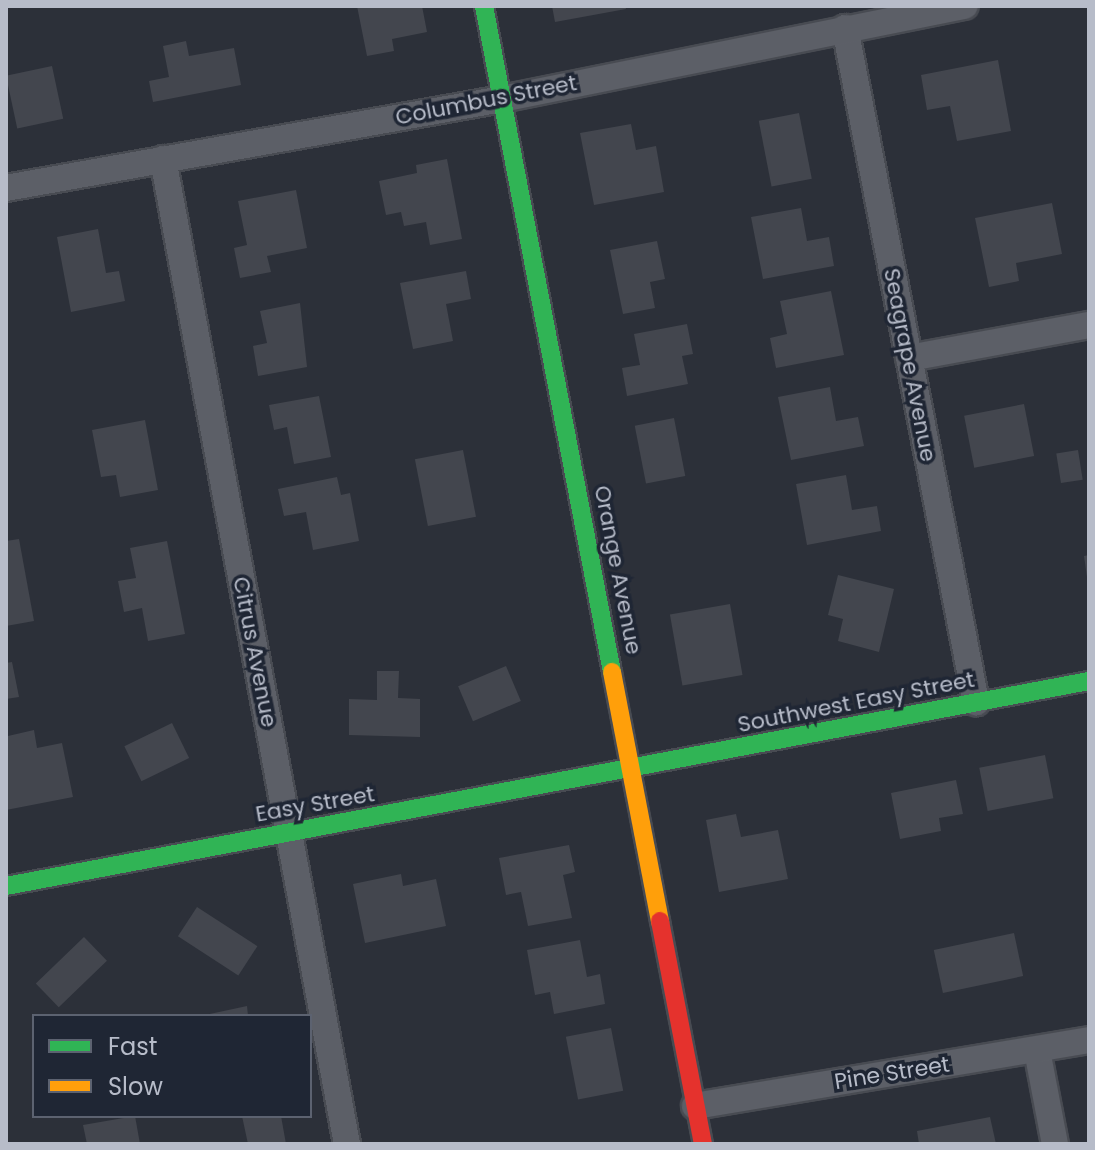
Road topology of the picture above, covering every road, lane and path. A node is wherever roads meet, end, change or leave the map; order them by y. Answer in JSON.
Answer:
{"nodes":[{"id":1,"x":484,"y":6,"type":"edge"},
{"id":2,"x":965,"y":6,"type":"edge"},
{"id":3,"x":845,"y":28,"type":"junction"},
{"id":4,"x":502,"y":99,"type":"junction"},
{"id":5,"x":163,"y":159,"type":"junction"},
{"id":6,"x":6,"y":188,"type":"edge"},
{"id":7,"x":1089,"y":325,"type":"edge"},
{"id":8,"x":909,"y":358,"type":"junction"},
{"id":9,"x":1089,"y":681,"type":"edge"},
{"id":10,"x":976,"y":702,"type":"junction"},
{"id":11,"x":633,"y":770,"type":"junction"},
{"id":12,"x":290,"y":834,"type":"junction"},
{"id":13,"x":6,"y":886,"type":"edge"},
{"id":14,"x":1089,"y":1040,"type":"edge"},
{"id":15,"x":1037,"y":1050,"type":"junction"},
{"id":16,"x":695,"y":1106,"type":"junction"},
{"id":17,"x":347,"y":1144,"type":"edge"},
{"id":18,"x":703,"y":1144,"type":"edge"},
{"id":19,"x":1055,"y":1144,"type":"edge"}],
"edges":[{"from":1,"to":4,"type":"street","name":"Orange Avenue"},
{"from":2,"to":3,"type":"street","name":"Columbus Street"},
{"from":3,"to":4,"type":"street","name":"Columbus Street"},
{"from":3,"to":8,"type":"street","name":"Seagrape Avenue"},
{"from":4,"to":5,"type":"street","name":"Columbus Street"},
{"from":4,"to":11,"type":"street","name":"Orange Avenue"},
{"from":5,"to":6,"type":"street","name":"Columbus Street"},
{"from":5,"to":12,"type":"street","name":"Citrus Avenue"},
{"from":7,"to":8,"type":"street"},
{"from":8,"to":10,"type":"street","name":"Seagrape Avenue"},
{"from":9,"to":10,"type":"street","name":"Southwest Easy Street"},
{"from":10,"to":11,"type":"street","name":"Southwest Easy Street"},
{"from":11,"to":12,"type":"street","name":"Easy Street"},
{"from":11,"to":16,"type":"street","name":"Orange Avenue"},
{"from":12,"to":13,"type":"street","name":"Easy Street"},
{"from":12,"to":17,"type":"street","name":"Citrus Avenue"},
{"from":14,"to":15,"type":"street","name":"Pine Street"},
{"from":15,"to":16,"type":"street","name":"Pine Street"},
{"from":15,"to":19,"type":"street"},
{"from":16,"to":18,"type":"street","name":"Orange Avenue"}]}
